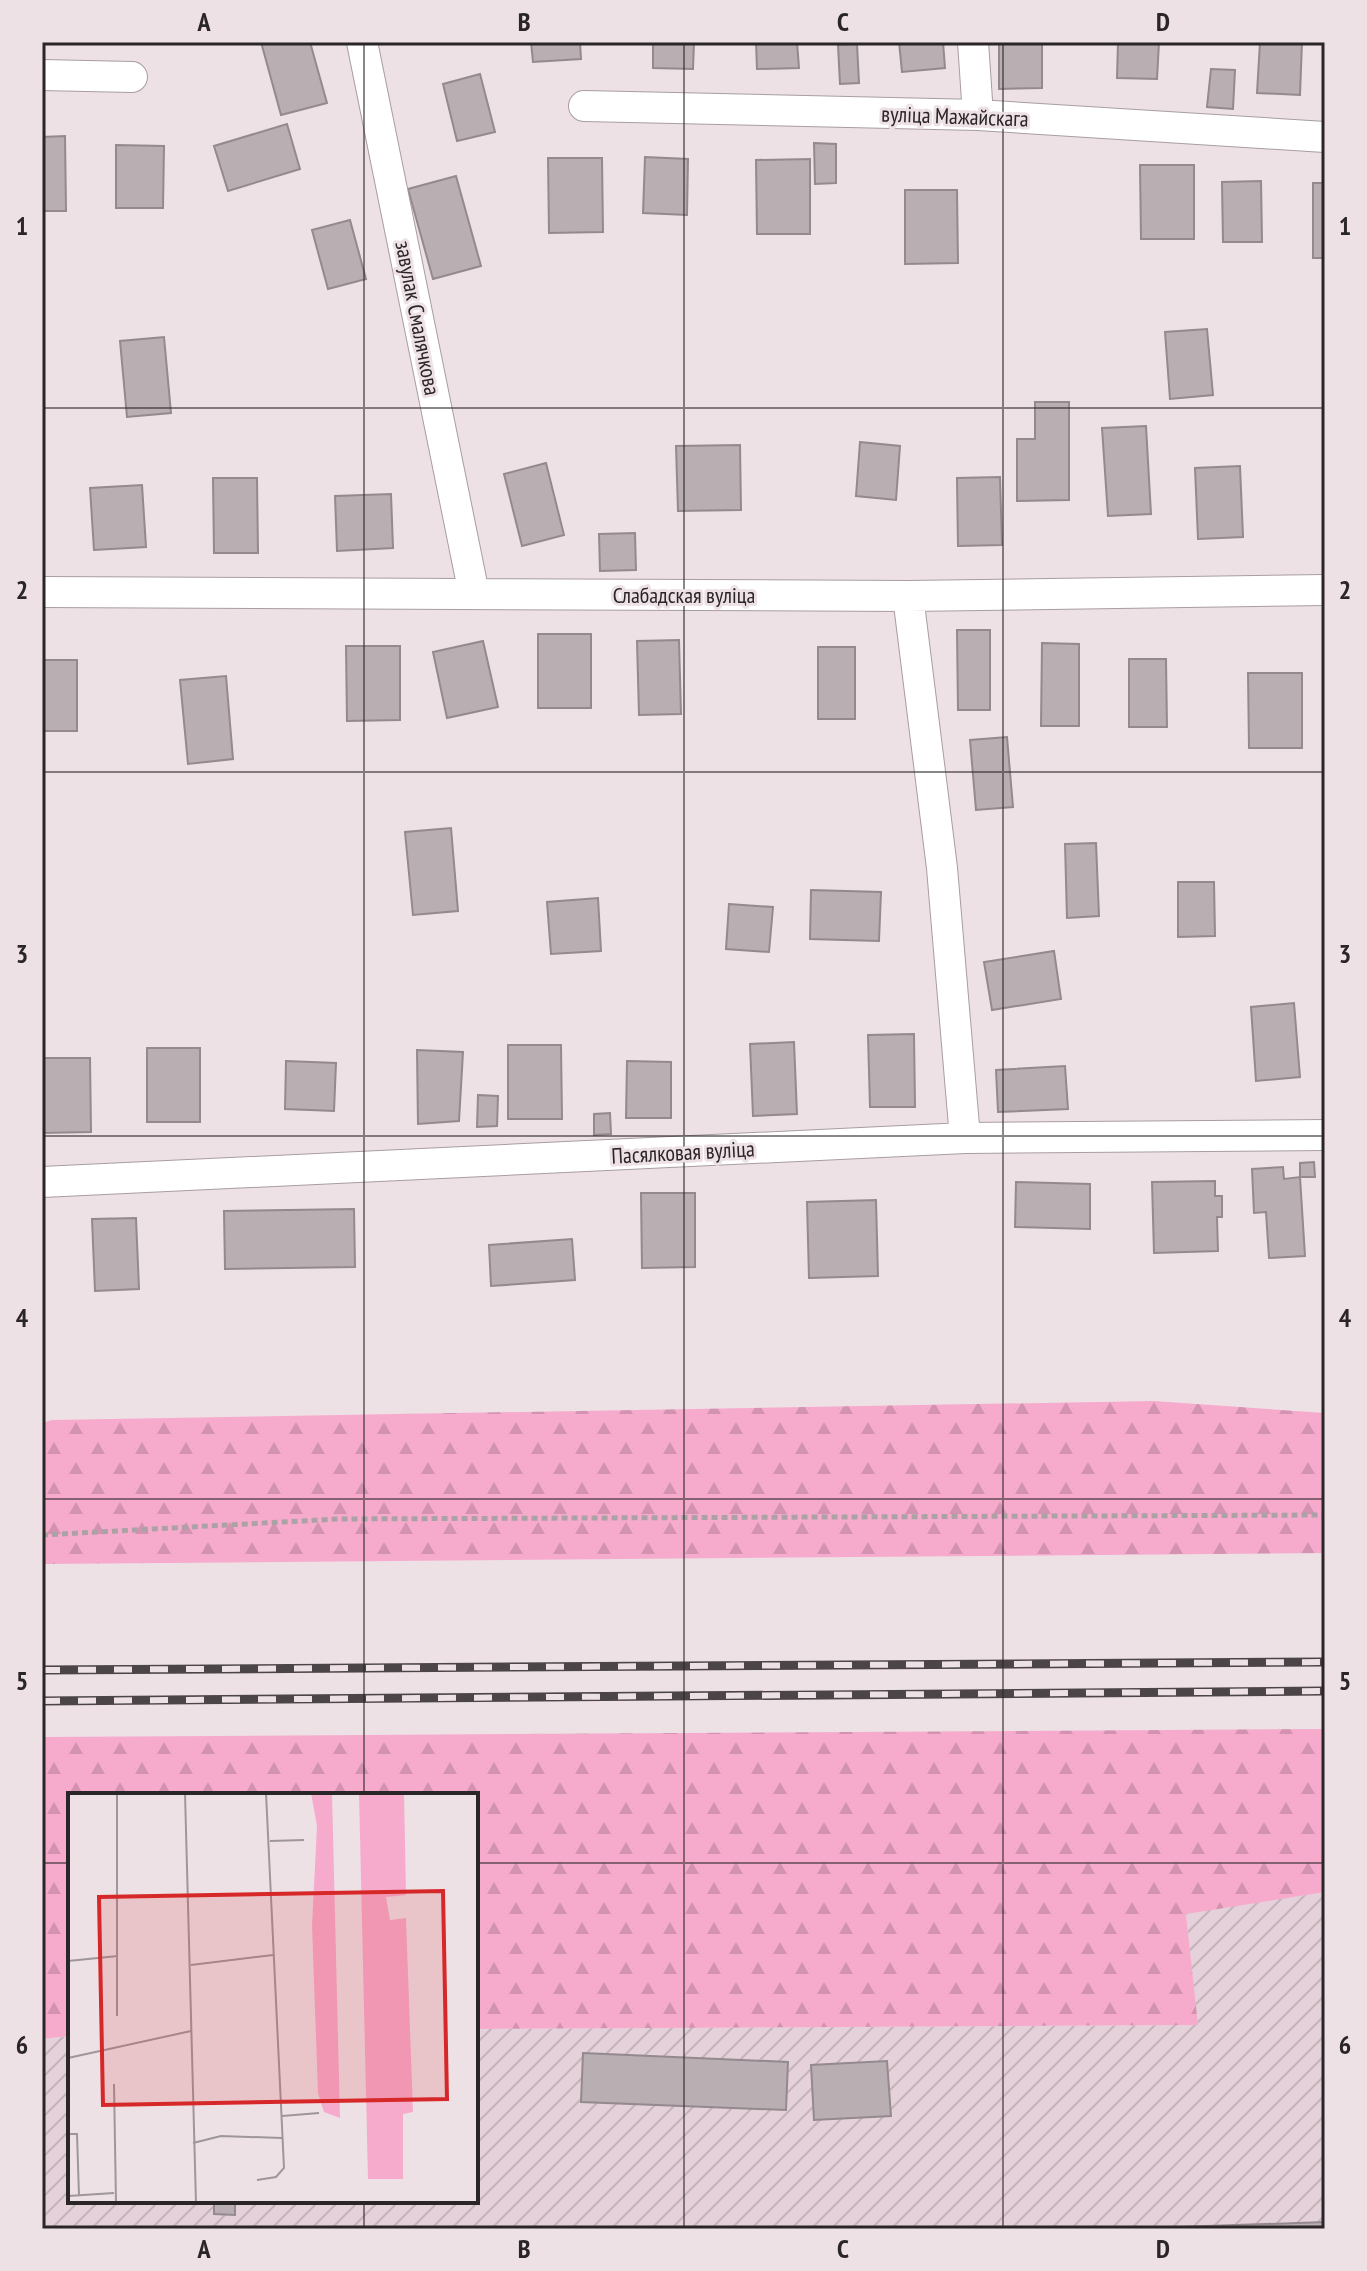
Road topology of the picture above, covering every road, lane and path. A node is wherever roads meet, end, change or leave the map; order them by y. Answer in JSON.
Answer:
{"nodes":[{"id":1,"x":362,"y":42,"type":"edge"},
{"id":2,"x":973,"y":42,"type":"edge"},
{"id":3,"x":42,"y":75,"type":"edge"},
{"id":4,"x":132,"y":77,"type":"dead end"},
{"id":5,"x":584,"y":106,"type":"dead end"},
{"id":6,"x":978,"y":115,"type":"junction"},
{"id":7,"x":1325,"y":137,"type":"edge"},
{"id":8,"x":1325,"y":590,"type":"edge"},
{"id":9,"x":42,"y":592,"type":"edge"},
{"id":10,"x":474,"y":594,"type":"junction"},
{"id":11,"x":908,"y":596,"type":"junction"},
{"id":12,"x":1325,"y":1135,"type":"edge"},
{"id":13,"x":965,"y":1138,"type":"junction"},
{"id":14,"x":42,"y":1182,"type":"edge"},
{"id":15,"x":1325,"y":1515,"type":"edge"},
{"id":16,"x":42,"y":1535,"type":"edge"}],
"edges":[{"from":1,"to":10,"type":"street","name":"завулак Смалячкова"},
{"from":2,"to":6,"type":"street"},
{"from":3,"to":4,"type":"street"},
{"from":5,"to":6,"type":"street","name":"вуліца Мажайскага"},
{"from":6,"to":7,"type":"street","name":"вуліца Мажайскага"},
{"from":8,"to":11,"type":"street","name":"Слабадская вуліца"},
{"from":9,"to":10,"type":"street","name":"Слабадская вуліца"},
{"from":10,"to":11,"type":"street","name":"Слабадская вуліца"},
{"from":11,"to":13,"type":"street"},
{"from":12,"to":13,"type":"street","name":"Пасялковая вуліца"},
{"from":13,"to":14,"type":"street","name":"Пасялковая вуліца"},
{"from":15,"to":16,"type":"path"}]}
